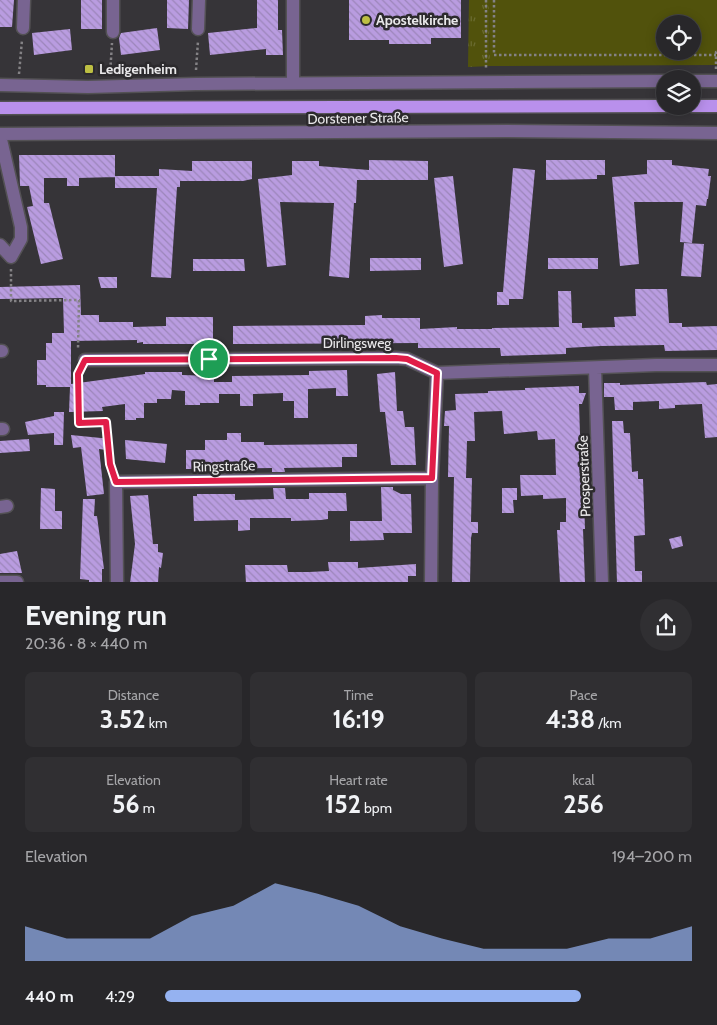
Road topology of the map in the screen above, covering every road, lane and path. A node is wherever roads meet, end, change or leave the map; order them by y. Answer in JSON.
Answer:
{"nodes":[{"id":1,"x":24,"y":0,"type":"edge"},
{"id":2,"x":113,"y":0,"type":"edge"},
{"id":3,"x":199,"y":0,"type":"edge"},
{"id":4,"x":292,"y":0,"type":"edge"},
{"id":5,"x":486,"y":0,"type":"edge"},
{"id":6,"x":494,"y":0,"type":"edge"},
{"id":7,"x":23,"y":28,"type":"joint"},
{"id":8,"x":198,"y":29,"type":"joint"},
{"id":9,"x":112,"y":32,"type":"joint"},
{"id":10,"x":716,"y":53,"type":"edge"},
{"id":11,"x":656,"y":81,"type":"edge"},
{"id":12,"x":701,"y":81,"type":"edge"},
{"id":13,"x":716,"y":81,"type":"edge"},
{"id":14,"x":486,"y":82,"type":"junction"},
{"id":15,"x":293,"y":83,"type":"junction"},
{"id":16,"x":196,"y":84,"type":"junction"},
{"id":17,"x":0,"y":86,"type":"edge"},
{"id":18,"x":18,"y":86,"type":"junction"},
{"id":19,"x":110,"y":86,"type":"junction"},
{"id":20,"x":656,"y":106,"type":"edge"},
{"id":21,"x":701,"y":106,"type":"edge"},
{"id":22,"x":717,"y":106,"type":"edge"},
{"id":23,"x":0,"y":108,"type":"edge"},
{"id":24,"x":717,"y":133,"type":"edge"},
{"id":25,"x":0,"y":135,"type":"edge"},
{"id":26,"x":0,"y":245,"type":"edge"},
{"id":27,"x":11,"y":256,"type":"junction"},
{"id":28,"x":85,"y":360,"type":"junction"},
{"id":29,"x":717,"y":365,"type":"edge"},
{"id":30,"x":595,"y":368,"type":"junction"},
{"id":31,"x":437,"y":373,"type":"junction"},
{"id":32,"x":432,"y":478,"type":"junction"},
{"id":33,"x":116,"y":482,"type":"junction"},
{"id":34,"x":0,"y":582,"type":"edge"},
{"id":35,"x":17,"y":582,"type":"edge"},
{"id":36,"x":117,"y":582,"type":"edge"},
{"id":37,"x":431,"y":582,"type":"edge"},
{"id":38,"x":602,"y":582,"type":"edge"}],
"edges":[{"from":1,"to":7,"type":"street"},
{"from":2,"to":9,"type":"street"},
{"from":3,"to":8,"type":"street"},
{"from":4,"to":15,"type":"street"},
{"from":5,"to":14,"type":"path"},
{"from":6,"to":10,"type":"path"},
{"from":7,"to":18,"type":"path"},
{"from":8,"to":16,"type":"path"},
{"from":9,"to":19,"type":"path"},
{"from":10,"to":13,"type":"path"},
{"from":11,"to":14,"type":"street"},
{"from":12,"to":13,"type":"street"},
{"from":14,"to":15,"type":"street"},
{"from":15,"to":16,"type":"street"},
{"from":16,"to":19,"type":"street"},
{"from":17,"to":18,"type":"street"},
{"from":18,"to":19,"type":"street"},
{"from":20,"to":23,"type":"main road","name":"Dorstener Straße"},
{"from":21,"to":22,"type":"main road"},
{"from":24,"to":25,"type":"street","name":"Dorstener Straße"},
{"from":25,"to":27,"type":"street"},
{"from":26,"to":27,"type":"street"},
{"from":27,"to":28,"type":"path"},
{"from":28,"to":31,"type":"street","name":"Dirlingsweg"},
{"from":28,"to":33,"type":"path"},
{"from":29,"to":30,"type":"street","name":"Dirlingsweg"},
{"from":30,"to":31,"type":"street","name":"Dirlingsweg"},
{"from":30,"to":38,"type":"street","name":"Prosperstraße"},
{"from":31,"to":32,"type":"street"},
{"from":32,"to":33,"type":"street","name":"Ringstraße"},
{"from":32,"to":37,"type":"street"},
{"from":33,"to":36,"type":"street"},
{"from":34,"to":35,"type":"street"}]}
